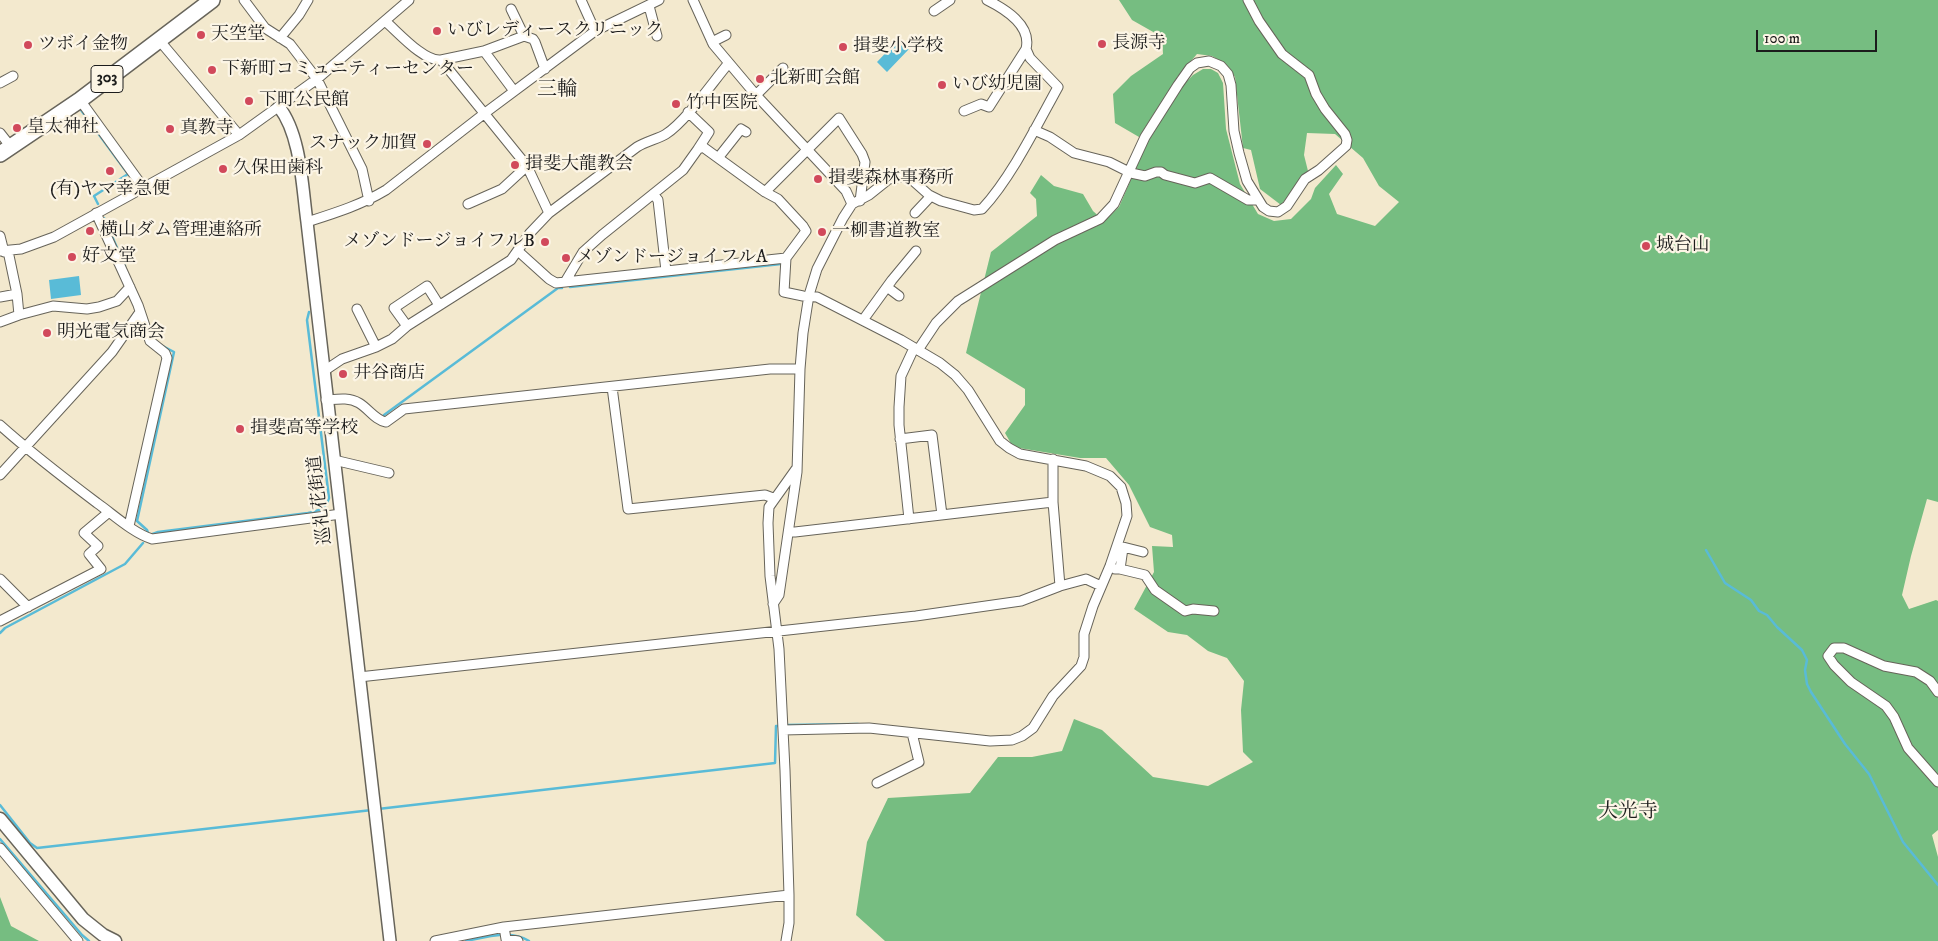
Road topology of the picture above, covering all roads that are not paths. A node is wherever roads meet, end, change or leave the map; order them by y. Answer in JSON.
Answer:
{"nodes":[{"id":1,"x":212,"y":0,"type":"edge"},
{"id":2,"x":244,"y":0,"type":"edge"},
{"id":3,"x":308,"y":0,"type":"edge"},
{"id":4,"x":409,"y":0,"type":"edge"},
{"id":5,"x":581,"y":0,"type":"edge"},
{"id":6,"x":659,"y":0,"type":"edge"},
{"id":7,"x":693,"y":0,"type":"edge"},
{"id":8,"x":950,"y":0,"type":"edge"},
{"id":9,"x":986,"y":0,"type":"edge"},
{"id":10,"x":1248,"y":0,"type":"edge"},
{"id":11,"x":649,"y":6,"type":"junction"},
{"id":12,"x":510,"y":9,"type":"dead end"},
{"id":13,"x":934,"y":11,"type":"dead end"},
{"id":14,"x":385,"y":21,"type":"junction"},
{"id":15,"x":595,"y":31,"type":"junction"},
{"id":16,"x":726,"y":34,"type":"dead end"},
{"id":17,"x":524,"y":36,"type":"junction"},
{"id":18,"x":657,"y":36,"type":"dead end"},
{"id":19,"x":280,"y":38,"type":"junction"},
{"id":20,"x":159,"y":40,"type":"junction"},
{"id":21,"x":712,"y":42,"type":"junction"},
{"id":22,"x":1026,"y":50,"type":"junction"},
{"id":23,"x":484,"y":51,"type":"junction"},
{"id":24,"x":441,"y":60,"type":"junction"},
{"id":25,"x":728,"y":64,"type":"junction"},
{"id":26,"x":783,"y":68,"type":"dead end"},
{"id":27,"x":544,"y":69,"type":"junction"},
{"id":28,"x":13,"y":76,"type":"dead end"},
{"id":29,"x":316,"y":79,"type":"junction"},
{"id":30,"x":0,"y":83,"type":"edge"},
{"id":31,"x":514,"y":92,"type":"junction"},
{"id":32,"x":756,"y":95,"type":"junction"},
{"id":33,"x":80,"y":100,"type":"junction"},
{"id":34,"x":279,"y":107,"type":"junction"},
{"id":35,"x":964,"y":111,"type":"dead end"},
{"id":36,"x":688,"y":112,"type":"junction"},
{"id":37,"x":484,"y":113,"type":"junction"},
{"id":38,"x":1034,"y":130,"type":"junction"},
{"id":39,"x":746,"y":132,"type":"dead end"},
{"id":40,"x":0,"y":133,"type":"edge"},
{"id":41,"x":239,"y":135,"type":"junction"},
{"id":42,"x":698,"y":149,"type":"junction"},
{"id":43,"x":807,"y":149,"type":"junction"},
{"id":44,"x":5,"y":150,"type":"edge"},
{"id":45,"x":718,"y":158,"type":"junction"},
{"id":46,"x":527,"y":166,"type":"junction"},
{"id":47,"x":1128,"y":171,"type":"junction"},
{"id":48,"x":143,"y":187,"type":"junction"},
{"id":49,"x":765,"y":192,"type":"junction"},
{"id":50,"x":653,"y":194,"type":"junction"},
{"id":51,"x":931,"y":196,"type":"junction"},
{"id":52,"x":1257,"y":200,"type":"junction"},
{"id":53,"x":369,"y":201,"type":"junction"},
{"id":54,"x":856,"y":202,"type":"junction"},
{"id":55,"x":468,"y":204,"type":"dead end"},
{"id":56,"x":549,"y":213,"type":"junction"},
{"id":57,"x":96,"y":214,"type":"junction"},
{"id":58,"x":915,"y":214,"type":"dead end"},
{"id":59,"x":307,"y":222,"type":"junction"},
{"id":60,"x":0,"y":236,"type":"edge"},
{"id":61,"x":4,"y":251,"type":"edge"},
{"id":62,"x":518,"y":251,"type":"junction"},
{"id":63,"x":916,"y":251,"type":"dead end"},
{"id":64,"x":786,"y":258,"type":"junction"},
{"id":65,"x":666,"y":271,"type":"junction"},
{"id":66,"x":565,"y":282,"type":"junction"},
{"id":67,"x":130,"y":287,"type":"junction"},
{"id":68,"x":886,"y":287,"type":"junction"},
{"id":69,"x":17,"y":294,"type":"junction"},
{"id":70,"x":809,"y":296,"type":"junction"},
{"id":71,"x":899,"y":296,"type":"dead end"},
{"id":72,"x":0,"y":297,"type":"edge"},
{"id":73,"x":439,"y":305,"type":"junction"},
{"id":74,"x":357,"y":309,"type":"dead end"},
{"id":75,"x":140,"y":312,"type":"junction"},
{"id":76,"x":19,"y":315,"type":"junction"},
{"id":77,"x":863,"y":320,"type":"junction"},
{"id":78,"x":0,"y":322,"type":"edge"},
{"id":79,"x":407,"y":326,"type":"junction"},
{"id":80,"x":376,"y":347,"type":"junction"},
{"id":81,"x":916,"y":349,"type":"junction"},
{"id":82,"x":800,"y":369,"type":"junction"},
{"id":83,"x":324,"y":371,"type":"junction"},
{"id":84,"x":612,"y":387,"type":"junction"},
{"id":85,"x":326,"y":400,"type":"junction"},
{"id":86,"x":0,"y":425,"type":"edge"},
{"id":87,"x":900,"y":439,"type":"junction"},
{"id":88,"x":25,"y":447,"type":"junction"},
{"id":89,"x":1053,"y":459,"type":"junction"},
{"id":90,"x":334,"y":460,"type":"junction"},
{"id":91,"x":796,"y":469,"type":"junction"},
{"id":92,"x":389,"y":473,"type":"dead end"},
{"id":93,"x":0,"y":475,"type":"edge"},
{"id":94,"x":773,"y":498,"type":"dead end"},
{"id":95,"x":1053,"y":502,"type":"junction"},
{"id":96,"x":109,"y":512,"type":"junction"},
{"id":97,"x":341,"y":514,"type":"junction"},
{"id":98,"x":942,"y":515,"type":"junction"},
{"id":99,"x":908,"y":519,"type":"junction"},
{"id":100,"x":129,"y":526,"type":"junction"},
{"id":101,"x":789,"y":532,"type":"junction"},
{"id":102,"x":1120,"y":546,"type":"junction"},
{"id":103,"x":1143,"y":552,"type":"dead end"},
{"id":104,"x":1109,"y":568,"type":"junction"},
{"id":105,"x":1120,"y":569,"type":"junction"},
{"id":106,"x":2,"y":584,"type":"edge"},
{"id":107,"x":1060,"y":586,"type":"junction"},
{"id":108,"x":1101,"y":586,"type":"junction"},
{"id":109,"x":774,"y":604,"type":"junction"},
{"id":110,"x":28,"y":607,"type":"junction"},
{"id":111,"x":1214,"y":611,"type":"dead end"},
{"id":112,"x":0,"y":621,"type":"edge"},
{"id":113,"x":777,"y":631,"type":"junction"},
{"id":114,"x":359,"y":677,"type":"junction"},
{"id":115,"x":1938,"y":692,"type":"edge"},
{"id":116,"x":783,"y":730,"type":"junction"},
{"id":117,"x":912,"y":733,"type":"junction"},
{"id":118,"x":1938,"y":782,"type":"edge"},
{"id":119,"x":877,"y":783,"type":"dead end"},
{"id":120,"x":0,"y":818,"type":"edge"},
{"id":121,"x":0,"y":848,"type":"edge"},
{"id":122,"x":789,"y":895,"type":"junction"},
{"id":123,"x":504,"y":927,"type":"junction"},
{"id":124,"x":105,"y":939,"type":"edge"},
{"id":125,"x":78,"y":941,"type":"edge"},
{"id":126,"x":390,"y":941,"type":"edge"},
{"id":127,"x":434,"y":941,"type":"edge"},
{"id":128,"x":518,"y":941,"type":"edge"},
{"id":129,"x":786,"y":941,"type":"edge"}],
"edges":[{"from":1,"to":20,"type":"highway","number":"303"},
{"from":2,"to":19,"type":"street"},
{"from":3,"to":19,"type":"street"},
{"from":4,"to":14,"type":"street"},
{"from":5,"to":15,"type":"street"},
{"from":6,"to":11,"type":"street"},
{"from":7,"to":21,"type":"street"},
{"from":8,"to":13,"type":"street"},
{"from":9,"to":22,"type":"street"},
{"from":10,"to":52,"type":"street"},
{"from":11,"to":15,"type":"street"},
{"from":11,"to":18,"type":"street"},
{"from":12,"to":17,"type":"street"},
{"from":14,"to":24,"type":"street"},
{"from":14,"to":29,"type":"street"},
{"from":15,"to":27,"type":"street"},
{"from":16,"to":21,"type":"street"},
{"from":17,"to":23,"type":"street"},
{"from":17,"to":27,"type":"street"},
{"from":19,"to":29,"type":"street"},
{"from":20,"to":33,"type":"highway","number":"303"},
{"from":20,"to":41,"type":"street"},
{"from":21,"to":25,"type":"street"},
{"from":22,"to":35,"type":"street"},
{"from":22,"to":38,"type":"street"},
{"from":23,"to":24,"type":"street"},
{"from":23,"to":31,"type":"street"},
{"from":24,"to":37,"type":"street"},
{"from":25,"to":32,"type":"street"},
{"from":25,"to":36,"type":"street"},
{"from":26,"to":32,"type":"street"},
{"from":27,"to":31,"type":"street"},
{"from":28,"to":30,"type":"street"},
{"from":29,"to":34,"type":"street"},
{"from":29,"to":53,"type":"street"},
{"from":31,"to":37,"type":"street"},
{"from":32,"to":43,"type":"street"},
{"from":33,"to":44,"type":"highway","number":"303"},
{"from":33,"to":48,"type":"street"},
{"from":34,"to":41,"type":"street"},
{"from":34,"to":59,"type":"street","name":"巡礼花街道"},
{"from":36,"to":42,"type":"street"},
{"from":36,"to":56,"type":"street"},
{"from":37,"to":46,"type":"street"},
{"from":37,"to":53,"type":"street"},
{"from":38,"to":47,"type":"street"},
{"from":38,"to":51,"type":"street"},
{"from":39,"to":45,"type":"street"},
{"from":40,"to":44,"type":"street"},
{"from":41,"to":48,"type":"street"},
{"from":42,"to":45,"type":"street"},
{"from":42,"to":50,"type":"street"},
{"from":43,"to":49,"type":"street"},
{"from":43,"to":54,"type":"street"},
{"from":43,"to":54,"type":"street"},
{"from":45,"to":49,"type":"street"},
{"from":46,"to":55,"type":"street"},
{"from":46,"to":56,"type":"street"},
{"from":47,"to":52,"type":"street"},
{"from":47,"to":52,"type":"street"},
{"from":47,"to":81,"type":"street"},
{"from":48,"to":57,"type":"street"},
{"from":49,"to":64,"type":"street"},
{"from":50,"to":65,"type":"street"},
{"from":50,"to":66,"type":"street"},
{"from":51,"to":54,"type":"street"},
{"from":51,"to":58,"type":"street"},
{"from":53,"to":59,"type":"street"},
{"from":54,"to":70,"type":"street"},
{"from":56,"to":62,"type":"street"},
{"from":57,"to":61,"type":"street"},
{"from":57,"to":67,"type":"street"},
{"from":59,"to":83,"type":"street","name":"巡礼花街道"},
{"from":60,"to":61,"type":"street"},
{"from":61,"to":69,"type":"street"},
{"from":62,"to":66,"type":"street"},
{"from":62,"to":73,"type":"street"},
{"from":63,"to":68,"type":"street"},
{"from":64,"to":65,"type":"street"},
{"from":64,"to":70,"type":"street"},
{"from":65,"to":66,"type":"street"},
{"from":67,"to":75,"type":"street"},
{"from":67,"to":76,"type":"street"},
{"from":68,"to":71,"type":"street"},
{"from":68,"to":77,"type":"street"},
{"from":69,"to":72,"type":"street"},
{"from":69,"to":76,"type":"street"},
{"from":70,"to":77,"type":"street"},
{"from":70,"to":82,"type":"street"},
{"from":73,"to":79,"type":"street"},
{"from":73,"to":79,"type":"street"},
{"from":74,"to":80,"type":"street"},
{"from":75,"to":88,"type":"street"},
{"from":75,"to":100,"type":"street"},
{"from":76,"to":78,"type":"street"},
{"from":77,"to":81,"type":"street"},
{"from":79,"to":80,"type":"street"},
{"from":80,"to":83,"type":"street"},
{"from":81,"to":87,"type":"street"},
{"from":81,"to":89,"type":"street"},
{"from":82,"to":84,"type":"street"},
{"from":82,"to":91,"type":"street"},
{"from":83,"to":85,"type":"street","name":"巡礼花街道"},
{"from":84,"to":85,"type":"street"},
{"from":84,"to":94,"type":"street"},
{"from":85,"to":90,"type":"street","name":"巡礼花街道"},
{"from":86,"to":88,"type":"street"},
{"from":87,"to":98,"type":"street"},
{"from":87,"to":99,"type":"street"},
{"from":88,"to":93,"type":"street"},
{"from":88,"to":96,"type":"street"},
{"from":89,"to":95,"type":"street"},
{"from":89,"to":102,"type":"street"},
{"from":90,"to":92,"type":"street"},
{"from":90,"to":97,"type":"street","name":"巡礼花街道"},
{"from":91,"to":101,"type":"street"},
{"from":91,"to":109,"type":"street"},
{"from":95,"to":98,"type":"street"},
{"from":95,"to":107,"type":"street"},
{"from":96,"to":100,"type":"street"},
{"from":96,"to":110,"type":"street"},
{"from":97,"to":100,"type":"street"},
{"from":97,"to":114,"type":"street","name":"巡礼花街道"},
{"from":98,"to":99,"type":"street"},
{"from":99,"to":101,"type":"street"},
{"from":101,"to":109,"type":"street"},
{"from":102,"to":103,"type":"street"},
{"from":102,"to":104,"type":"street"},
{"from":102,"to":105,"type":"street"},
{"from":104,"to":105,"type":"street"},
{"from":104,"to":108,"type":"street"},
{"from":105,"to":111,"type":"street"},
{"from":106,"to":110,"type":"street"},
{"from":107,"to":108,"type":"street"},
{"from":107,"to":113,"type":"street"},
{"from":108,"to":117,"type":"street"},
{"from":109,"to":113,"type":"street"},
{"from":110,"to":112,"type":"street"},
{"from":113,"to":114,"type":"street"},
{"from":113,"to":116,"type":"street"},
{"from":114,"to":126,"type":"street","name":"巡礼花街道"},
{"from":115,"to":118,"type":"street"},
{"from":116,"to":117,"type":"street"},
{"from":116,"to":122,"type":"street"},
{"from":117,"to":119,"type":"street"},
{"from":120,"to":124,"type":"main road"},
{"from":121,"to":125,"type":"street"},
{"from":122,"to":123,"type":"street"},
{"from":122,"to":129,"type":"street"},
{"from":123,"to":127,"type":"street"},
{"from":123,"to":128,"type":"street"}]}
